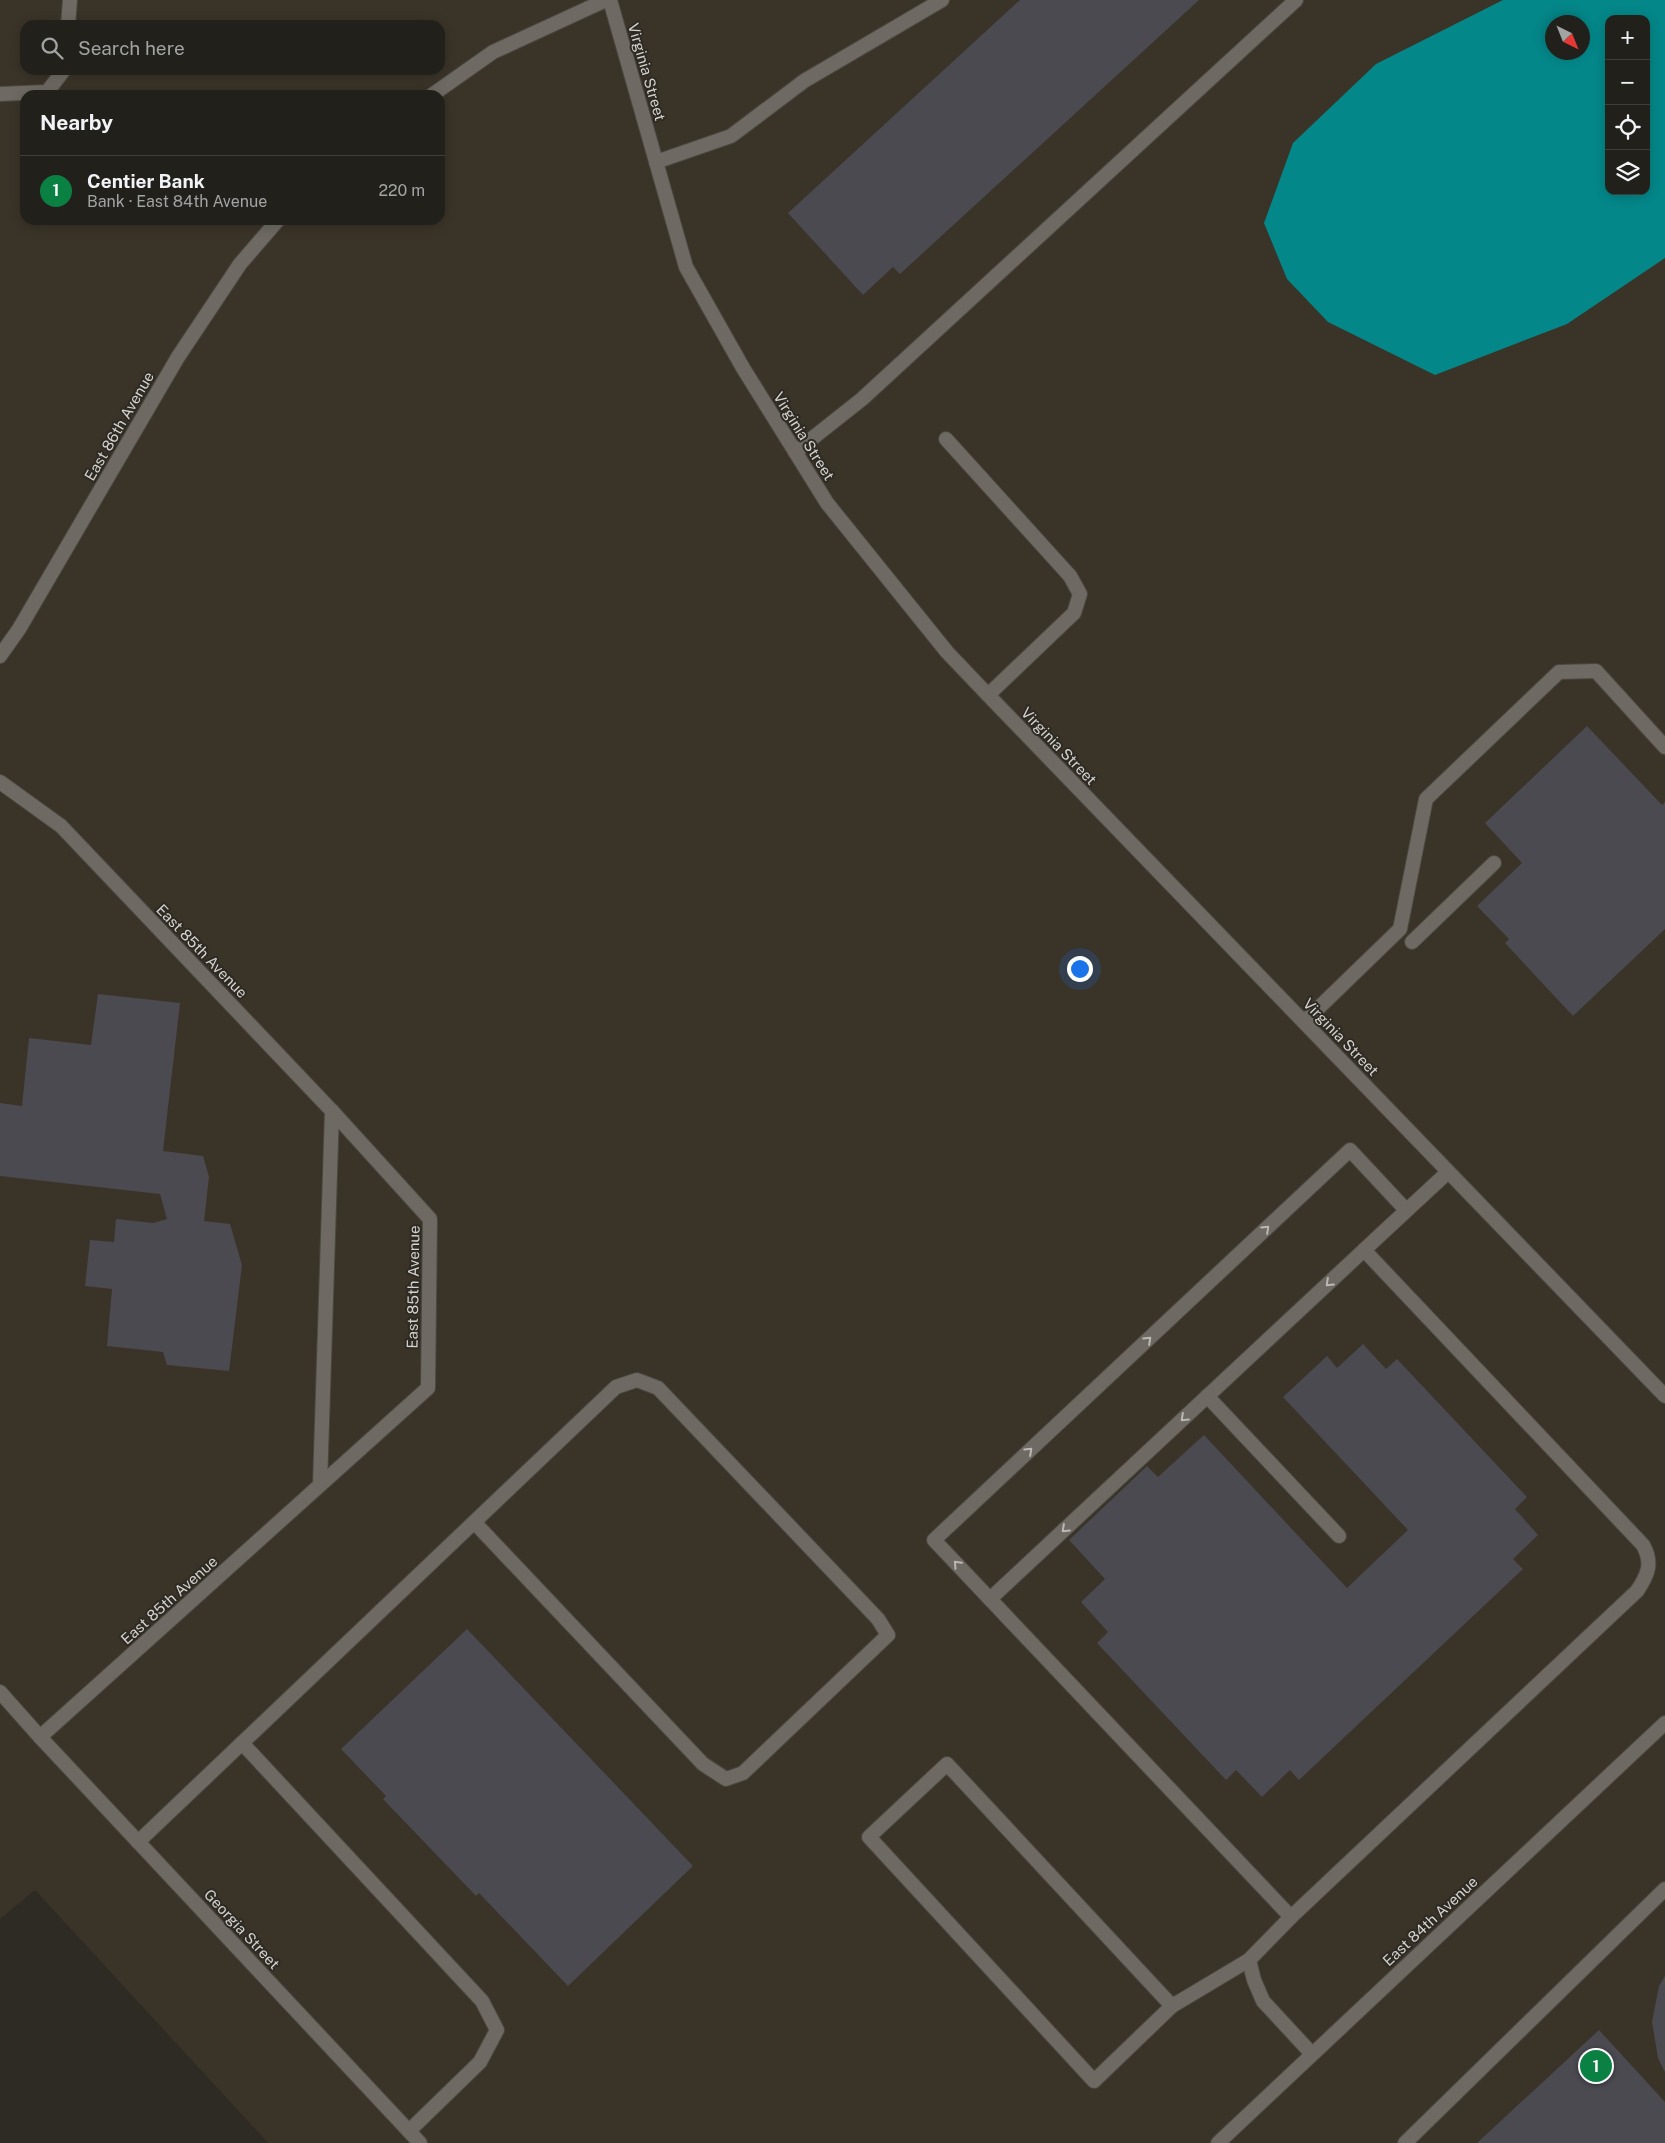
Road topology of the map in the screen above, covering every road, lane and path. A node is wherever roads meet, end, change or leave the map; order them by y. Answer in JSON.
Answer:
{"nodes":[{"id":1,"x":70,"y":0,"type":"edge"},
{"id":2,"x":608,"y":0,"type":"edge"},
{"id":3,"x":942,"y":0,"type":"edge"},
{"id":4,"x":1296,"y":0,"type":"edge"},
{"id":5,"x":68,"y":20,"type":"edge"},
{"id":6,"x":60,"y":75,"type":"edge"},
{"id":7,"x":49,"y":90,"type":"edge"},
{"id":8,"x":439,"y":90,"type":"edge"},
{"id":9,"x":20,"y":93,"type":"edge"},
{"id":10,"x":0,"y":94,"type":"edge"},
{"id":11,"x":656,"y":162,"type":"junction"},
{"id":12,"x":274,"y":225,"type":"edge"},
{"id":13,"x":946,"y":439,"type":"dead end"},
{"id":14,"x":795,"y":452,"type":"junction"},
{"id":15,"x":0,"y":656,"type":"edge"},
{"id":16,"x":988,"y":696,"type":"junction"},
{"id":17,"x":1665,"y":747,"type":"edge"},
{"id":18,"x":0,"y":782,"type":"edge"},
{"id":19,"x":1494,"y":863,"type":"dead end"},
{"id":20,"x":1412,"y":942,"type":"dead end"},
{"id":21,"x":1304,"y":1022,"type":"junction"},
{"id":22,"x":332,"y":1111,"type":"junction"},
{"id":23,"x":1448,"y":1172,"type":"junction"},
{"id":24,"x":1406,"y":1210,"type":"junction"},
{"id":25,"x":1364,"y":1250,"type":"junction"},
{"id":26,"x":1207,"y":1396,"type":"junction"},
{"id":27,"x":1665,"y":1396,"type":"edge"},
{"id":28,"x":320,"y":1485,"type":"junction"},
{"id":29,"x":474,"y":1522,"type":"junction"},
{"id":30,"x":1339,"y":1536,"type":"dead end"},
{"id":31,"x":990,"y":1599,"type":"junction"},
{"id":32,"x":0,"y":1692,"type":"edge"},
{"id":33,"x":1665,"y":1723,"type":"edge"},
{"id":34,"x":40,"y":1737,"type":"junction"},
{"id":35,"x":242,"y":1743,"type":"junction"},
{"id":36,"x":138,"y":1842,"type":"junction"},
{"id":37,"x":1665,"y":1889,"type":"edge"},
{"id":38,"x":1291,"y":1917,"type":"junction"},
{"id":39,"x":1249,"y":1960,"type":"junction"},
{"id":40,"x":1172,"y":2006,"type":"junction"},
{"id":41,"x":1312,"y":2054,"type":"junction"},
{"id":42,"x":409,"y":2131,"type":"junction"},
{"id":43,"x":420,"y":2143,"type":"edge"},
{"id":44,"x":1218,"y":2143,"type":"edge"},
{"id":45,"x":1405,"y":2143,"type":"edge"}],
"edges":[{"from":1,"to":5,"type":"street"},
{"from":2,"to":8,"type":"street"},
{"from":2,"to":11,"type":"street","name":"Virginia Street"},
{"from":3,"to":11,"type":"street"},
{"from":4,"to":14,"type":"street"},
{"from":6,"to":7,"type":"street"},
{"from":9,"to":10,"type":"street"},
{"from":11,"to":14,"type":"street","name":"Virginia Street"},
{"from":12,"to":15,"type":"street","name":"East 86th Avenue"},
{"from":13,"to":16,"type":"street"},
{"from":14,"to":16,"type":"street","name":"Virginia Street"},
{"from":16,"to":21,"type":"street","name":"Virginia Street"},
{"from":17,"to":21,"type":"street"},
{"from":18,"to":22,"type":"street","name":"East 85th Avenue"},
{"from":19,"to":20,"type":"street"},
{"from":21,"to":23,"type":"street","name":"Virginia Street"},
{"from":22,"to":28,"type":"street"},
{"from":22,"to":28,"type":"street","name":"East 85th Avenue"},
{"from":23,"to":24,"type":"street"},
{"from":23,"to":27,"type":"street","name":"Virginia Street"},
{"from":24,"to":25,"type":"street"},
{"from":31,"to":24,"type":"street","one_way":true},
{"from":25,"to":26,"type":"street","one_way":true},
{"from":25,"to":38,"type":"street"},
{"from":26,"to":30,"type":"street"},
{"from":26,"to":31,"type":"street","one_way":true},
{"from":28,"to":34,"type":"street","name":"East 85th Avenue"},
{"from":29,"to":29,"type":"street"},
{"from":29,"to":35,"type":"street"},
{"from":31,"to":38,"type":"street"},
{"from":32,"to":34,"type":"street"},
{"from":33,"to":41,"type":"street","name":"East 84th Avenue"},
{"from":34,"to":36,"type":"street","name":"Georgia Street"},
{"from":35,"to":36,"type":"street"},
{"from":35,"to":42,"type":"street"},
{"from":36,"to":42,"type":"street","name":"Georgia Street"},
{"from":37,"to":45,"type":"street"},
{"from":38,"to":39,"type":"street"},
{"from":39,"to":40,"type":"street"},
{"from":39,"to":41,"type":"street"},
{"from":40,"to":40,"type":"street"},
{"from":41,"to":44,"type":"street","name":"East 84th Avenue"},
{"from":42,"to":43,"type":"street","name":"Georgia Street"}]}
